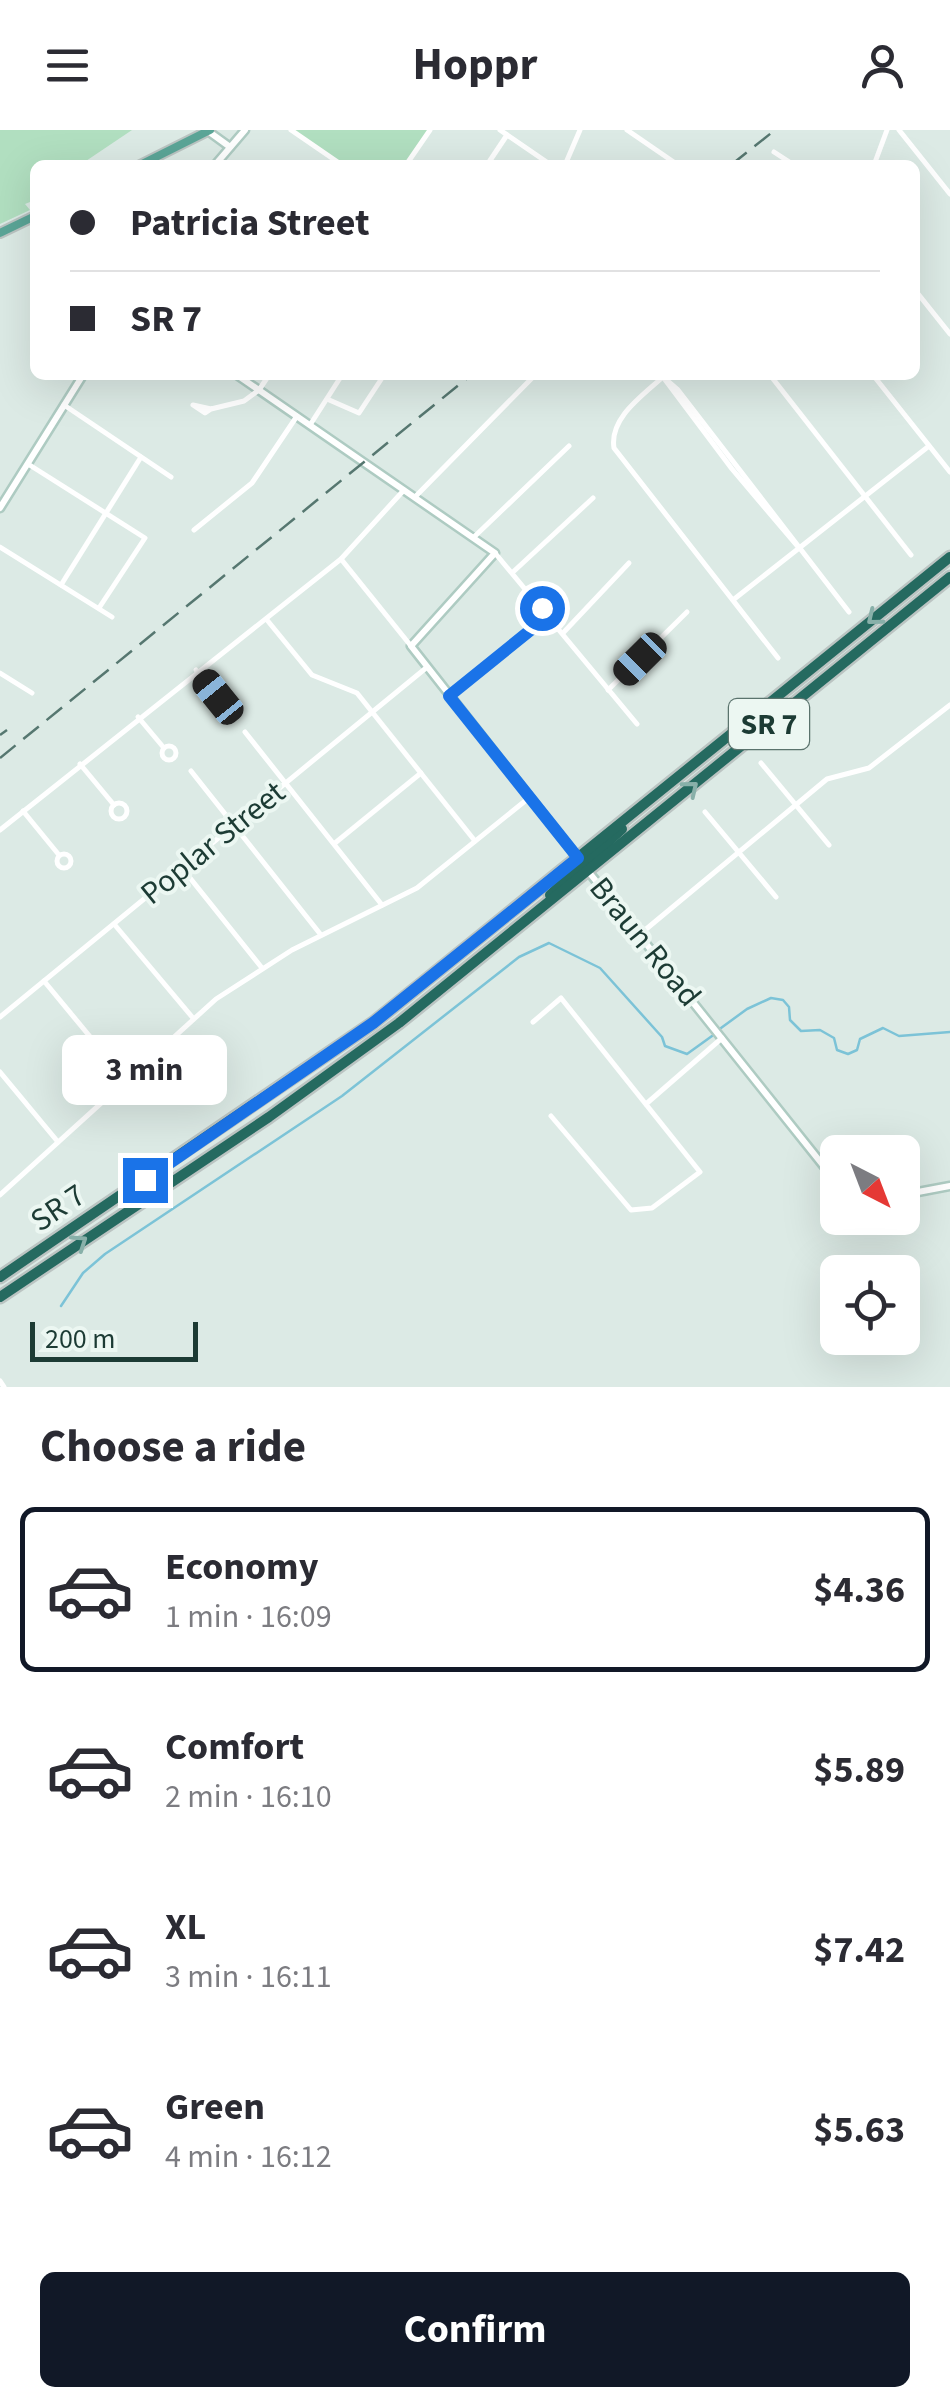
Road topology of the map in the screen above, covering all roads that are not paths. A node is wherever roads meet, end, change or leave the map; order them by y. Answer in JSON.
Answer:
{"nodes":[{"id":1,"x":209,"y":130,"type":"edge"},
{"id":2,"x":245,"y":130,"type":"edge"},
{"id":3,"x":291,"y":130,"type":"edge"},
{"id":4,"x":430,"y":130,"type":"edge"},
{"id":5,"x":500,"y":130,"type":"edge"},
{"id":6,"x":580,"y":130,"type":"edge"},
{"id":7,"x":627,"y":130,"type":"edge"},
{"id":8,"x":887,"y":130,"type":"edge"},
{"id":9,"x":899,"y":130,"type":"edge"},
{"id":10,"x":507,"y":135,"type":"junction"},
{"id":11,"x":230,"y":147,"type":"junction"},
{"id":12,"x":774,"y":152,"type":"dead end"},
{"id":13,"x":150,"y":160,"type":"edge"},
{"id":14,"x":220,"y":160,"type":"edge"},
{"id":15,"x":335,"y":160,"type":"edge"},
{"id":16,"x":409,"y":160,"type":"edge"},
{"id":17,"x":490,"y":160,"type":"edge"},
{"id":18,"x":544,"y":160,"type":"edge"},
{"id":19,"x":567,"y":160,"type":"edge"},
{"id":20,"x":671,"y":160,"type":"edge"},
{"id":21,"x":786,"y":160,"type":"edge"},
{"id":22,"x":876,"y":160,"type":"edge"},
{"id":23,"x":950,"y":194,"type":"edge"},
{"id":24,"x":30,"y":218,"type":"edge"},
{"id":25,"x":0,"y":233,"type":"edge"},
{"id":26,"x":920,"y":296,"type":"edge"},
{"id":27,"x":950,"y":334,"type":"edge"},
{"id":28,"x":80,"y":380,"type":"edge"},
{"id":29,"x":244,"y":380,"type":"edge"},
{"id":30,"x":266,"y":380,"type":"edge"},
{"id":31,"x":339,"y":380,"type":"edge"},
{"id":32,"x":381,"y":380,"type":"edge"},
{"id":33,"x":530,"y":380,"type":"edge"},
{"id":34,"x":659,"y":380,"type":"edge"},
{"id":35,"x":666,"y":380,"type":"edge"},
{"id":36,"x":774,"y":380,"type":"edge"},
{"id":37,"x":877,"y":380,"type":"edge"},
{"id":38,"x":259,"y":390,"type":"junction"},
{"id":39,"x":327,"y":398,"type":"junction"},
{"id":40,"x":64,"y":405,"type":"junction"},
{"id":41,"x":211,"y":409,"type":"dead end"},
{"id":42,"x":297,"y":416,"type":"junction"},
{"id":43,"x":310,"y":425,"type":"junction"},
{"id":44,"x":569,"y":446,"type":"dead end"},
{"id":45,"x":929,"y":446,"type":"junction"},
{"id":46,"x":141,"y":457,"type":"junction"},
{"id":47,"x":28,"y":464,"type":"junction"},
{"id":48,"x":950,"y":472,"type":"edge"},
{"id":49,"x":171,"y":476,"type":"dead end"},
{"id":50,"x":404,"y":490,"type":"junction"},
{"id":51,"x":414,"y":496,"type":"junction"},
{"id":52,"x":866,"y":496,"type":"junction"},
{"id":53,"x":593,"y":498,"type":"dead end"},
{"id":54,"x":0,"y":508,"type":"edge"},
{"id":55,"x":106,"y":513,"type":"junction"},
{"id":56,"x":194,"y":530,"type":"dead end"},
{"id":57,"x":474,"y":537,"type":"junction"},
{"id":58,"x":0,"y":547,"type":"edge"},
{"id":59,"x":800,"y":548,"type":"junction"},
{"id":60,"x":495,"y":553,"type":"junction"},
{"id":61,"x":911,"y":556,"type":"dead end"},
{"id":62,"x":950,"y":557,"type":"edge"},
{"id":63,"x":341,"y":560,"type":"junction"},
{"id":64,"x":630,"y":563,"type":"dead end"},
{"id":65,"x":513,"y":572,"type":"junction"},
{"id":66,"x":950,"y":578,"type":"edge"},
{"id":67,"x":61,"y":585,"type":"junction"},
{"id":68,"x":733,"y":600,"type":"junction"},
{"id":69,"x":99,"y":608,"type":"junction"},
{"id":70,"x":688,"y":612,"type":"dead end"},
{"id":71,"x":849,"y":612,"type":"dead end"},
{"id":72,"x":548,"y":616,"type":"junction"},
{"id":73,"x":112,"y":617,"type":"dead end"},
{"id":74,"x":266,"y":620,"type":"junction"},
{"id":75,"x":562,"y":634,"type":"junction"},
{"id":76,"x":411,"y":646,"type":"junction"},
{"id":77,"x":778,"y":658,"type":"dead end"},
{"id":78,"x":426,"y":668,"type":"junction"},
{"id":79,"x":196,"y":670,"type":"junction"},
{"id":80,"x":0,"y":673,"type":"edge"},
{"id":81,"x":608,"y":690,"type":"junction"},
{"id":82,"x":32,"y":693,"type":"dead end"},
{"id":83,"x":449,"y":696,"type":"junction"},
{"id":84,"x":222,"y":702,"type":"dead end"},
{"id":85,"x":950,"y":705,"type":"edge"},
{"id":86,"x":373,"y":712,"type":"junction"},
{"id":87,"x":138,"y":718,"type":"junction"},
{"id":88,"x":637,"y":724,"type":"dead end"},
{"id":89,"x":246,"y":732,"type":"dead end"},
{"id":90,"x":164,"y":748,"type":"dead end"},
{"id":91,"x":761,"y":763,"type":"dead end"},
{"id":92,"x":80,"y":764,"type":"junction"},
{"id":93,"x":191,"y":770,"type":"dead end"},
{"id":94,"x":421,"y":773,"type":"junction"},
{"id":95,"x":286,"y":782,"type":"junction"},
{"id":96,"x":530,"y":796,"type":"junction"},
{"id":97,"x":114,"y":805,"type":"dead end"},
{"id":98,"x":796,"y":805,"type":"junction"},
{"id":99,"x":23,"y":811,"type":"junction"},
{"id":100,"x":705,"y":812,"type":"dead end"},
{"id":101,"x":234,"y":824,"type":"junction"},
{"id":102,"x":0,"y":830,"type":"edge"},
{"id":103,"x":475,"y":842,"type":"junction"},
{"id":104,"x":335,"y":844,"type":"junction"},
{"id":105,"x":829,"y":846,"type":"dead end"},
{"id":106,"x":737,"y":852,"type":"junction"},
{"id":107,"x":59,"y":855,"type":"dead end"},
{"id":108,"x":583,"y":865,"type":"junction"},
{"id":109,"x":182,"y":868,"type":"junction"},
{"id":110,"x":776,"y":898,"type":"dead end"},
{"id":111,"x":382,"y":905,"type":"junction"},
{"id":112,"x":114,"y":924,"type":"junction"},
{"id":113,"x":639,"y":934,"type":"junction"},
{"id":114,"x":321,"y":935,"type":"junction"},
{"id":115,"x":262,"y":968,"type":"junction"},
{"id":116,"x":44,"y":981,"type":"junction"},
{"id":117,"x":0,"y":1017,"type":"edge"},
{"id":118,"x":193,"y":1018,"type":"junction"},
{"id":119,"x":534,"y":1022,"type":"dead end"},
{"id":120,"x":722,"y":1038,"type":"junction"},
{"id":121,"x":0,"y":1072,"type":"edge"},
{"id":122,"x":126,"y":1080,"type":"junction"},
{"id":123,"x":646,"y":1104,"type":"junction"},
{"id":124,"x":551,"y":1116,"type":"dead end"},
{"id":125,"x":58,"y":1142,"type":"junction"},
{"id":126,"x":820,"y":1161,"type":"edge"},
{"id":127,"x":950,"y":1186,"type":"edge"},
{"id":128,"x":920,"y":1192,"type":"edge"},
{"id":129,"x":0,"y":1195,"type":"edge"},
{"id":130,"x":0,"y":1278,"type":"edge"},
{"id":131,"x":0,"y":1297,"type":"edge"}],
"edges":[{"from":1,"to":11,"type":"street"},
{"from":1,"to":13,"type":"main road"},
{"from":2,"to":11,"type":"street"},
{"from":3,"to":15,"type":"street"},
{"from":4,"to":16,"type":"street"},
{"from":5,"to":10,"type":"street"},
{"from":6,"to":19,"type":"street"},
{"from":7,"to":20,"type":"street"},
{"from":8,"to":22,"type":"street"},
{"from":9,"to":23,"type":"street"},
{"from":10,"to":17,"type":"street"},
{"from":10,"to":18,"type":"street"},
{"from":11,"to":14,"type":"street"},
{"from":12,"to":21,"type":"street"},
{"from":24,"to":25,"type":"main road"},
{"from":26,"to":27,"type":"street"},
{"from":28,"to":40,"type":"street"},
{"from":29,"to":38,"type":"street"},
{"from":30,"to":38,"type":"street"},
{"from":31,"to":39,"type":"street"},
{"from":32,"to":39,"type":"street"},
{"from":33,"to":51,"type":"street"},
{"from":34,"to":68,"type":"street"},
{"from":35,"to":59,"type":"street"},
{"from":36,"to":52,"type":"street"},
{"from":37,"to":45,"type":"street"},
{"from":38,"to":41,"type":"street"},
{"from":38,"to":42,"type":"street"},
{"from":39,"to":43,"type":"street"},
{"from":40,"to":46,"type":"street"},
{"from":40,"to":47,"type":"street"},
{"from":42,"to":43,"type":"street"},
{"from":42,"to":56,"type":"street"},
{"from":43,"to":50,"type":"street"},
{"from":44,"to":57,"type":"street"},
{"from":45,"to":48,"type":"street"},
{"from":45,"to":52,"type":"street"},
{"from":46,"to":49,"type":"street"},
{"from":46,"to":55,"type":"street"},
{"from":47,"to":54,"type":"street"},
{"from":47,"to":55,"type":"street"},
{"from":50,"to":51,"type":"street"},
{"from":50,"to":63,"type":"street"},
{"from":51,"to":57,"type":"street"},
{"from":52,"to":59,"type":"street"},
{"from":52,"to":61,"type":"street"},
{"from":53,"to":65,"type":"street"},
{"from":55,"to":67,"type":"street"},
{"from":55,"to":69,"type":"street"},
{"from":57,"to":60,"type":"street"},
{"from":58,"to":67,"type":"street"},
{"from":59,"to":68,"type":"street"},
{"from":59,"to":71,"type":"street"},
{"from":60,"to":65,"type":"street"},
{"from":60,"to":76,"type":"street"},
{"from":62,"to":108,"type":"highway","name":"SR 7","number":"SR 7","one_way":true},
{"from":63,"to":74,"type":"street"},
{"from":63,"to":76,"type":"street","name":"Braun Road"},
{"from":64,"to":75,"type":"street"},
{"from":65,"to":72,"type":"street"},
{"from":108,"to":66,"type":"highway","name":"SR 7","number":"SR 7","one_way":true},
{"from":67,"to":69,"type":"street"},
{"from":68,"to":77,"type":"street"},
{"from":69,"to":73,"type":"street"},
{"from":70,"to":81,"type":"street"},
{"from":72,"to":75,"type":"street"},
{"from":72,"to":83,"type":"street"},
{"from":74,"to":79,"type":"street"},
{"from":74,"to":86,"type":"street"},
{"from":75,"to":81,"type":"street"},
{"from":76,"to":78,"type":"street","name":"Braun Road"},
{"from":78,"to":83,"type":"street","name":"Braun Road"},
{"from":78,"to":86,"type":"street","name":"Poplar Street"},
{"from":79,"to":84,"type":"street"},
{"from":79,"to":87,"type":"street"},
{"from":80,"to":82,"type":"street"},
{"from":81,"to":88,"type":"street"},
{"from":83,"to":96,"type":"street","name":"Braun Road"},
{"from":85,"to":98,"type":"street"},
{"from":86,"to":94,"type":"street"},
{"from":86,"to":95,"type":"street","name":"Poplar Street"},
{"from":87,"to":90,"type":"street"},
{"from":87,"to":92,"type":"street"},
{"from":89,"to":95,"type":"street"},
{"from":91,"to":98,"type":"street"},
{"from":92,"to":97,"type":"street"},
{"from":92,"to":99,"type":"street"},
{"from":93,"to":101,"type":"street"},
{"from":94,"to":103,"type":"street"},
{"from":94,"to":104,"type":"street"},
{"from":95,"to":101,"type":"street","name":"Poplar Street"},
{"from":95,"to":104,"type":"street"},
{"from":96,"to":103,"type":"street"},
{"from":96,"to":108,"type":"street","name":"Braun Road"},
{"from":98,"to":105,"type":"street"},
{"from":98,"to":106,"type":"street"},
{"from":99,"to":102,"type":"street"},
{"from":99,"to":107,"type":"street"},
{"from":100,"to":106,"type":"street"},
{"from":101,"to":109,"type":"street","name":"Poplar Street"},
{"from":101,"to":114,"type":"street"},
{"from":103,"to":111,"type":"street"},
{"from":104,"to":111,"type":"street"},
{"from":106,"to":110,"type":"street"},
{"from":106,"to":113,"type":"street"},
{"from":108,"to":113,"type":"street","name":"Braun Road"},
{"from":108,"to":130,"type":"highway","name":"SR 7","number":"SR 7"},
{"from":131,"to":108,"type":"highway","name":"SR 7","number":"SR 7","one_way":true},
{"from":109,"to":112,"type":"street","name":"Poplar Street"},
{"from":109,"to":115,"type":"street"},
{"from":111,"to":114,"type":"street"},
{"from":112,"to":116,"type":"street","name":"Poplar Street"},
{"from":112,"to":118,"type":"street"},
{"from":113,"to":120,"type":"street","name":"Braun Road"},
{"from":114,"to":115,"type":"street"},
{"from":115,"to":118,"type":"street"},
{"from":116,"to":117,"type":"street","name":"Poplar Street"},
{"from":116,"to":122,"type":"street"},
{"from":118,"to":122,"type":"street"},
{"from":119,"to":123,"type":"street"},
{"from":120,"to":123,"type":"street"},
{"from":120,"to":126,"type":"street","name":"Braun Road"},
{"from":121,"to":125,"type":"street"},
{"from":122,"to":125,"type":"street"},
{"from":123,"to":124,"type":"street"},
{"from":125,"to":129,"type":"street"},
{"from":127,"to":128,"type":"street"}]}
